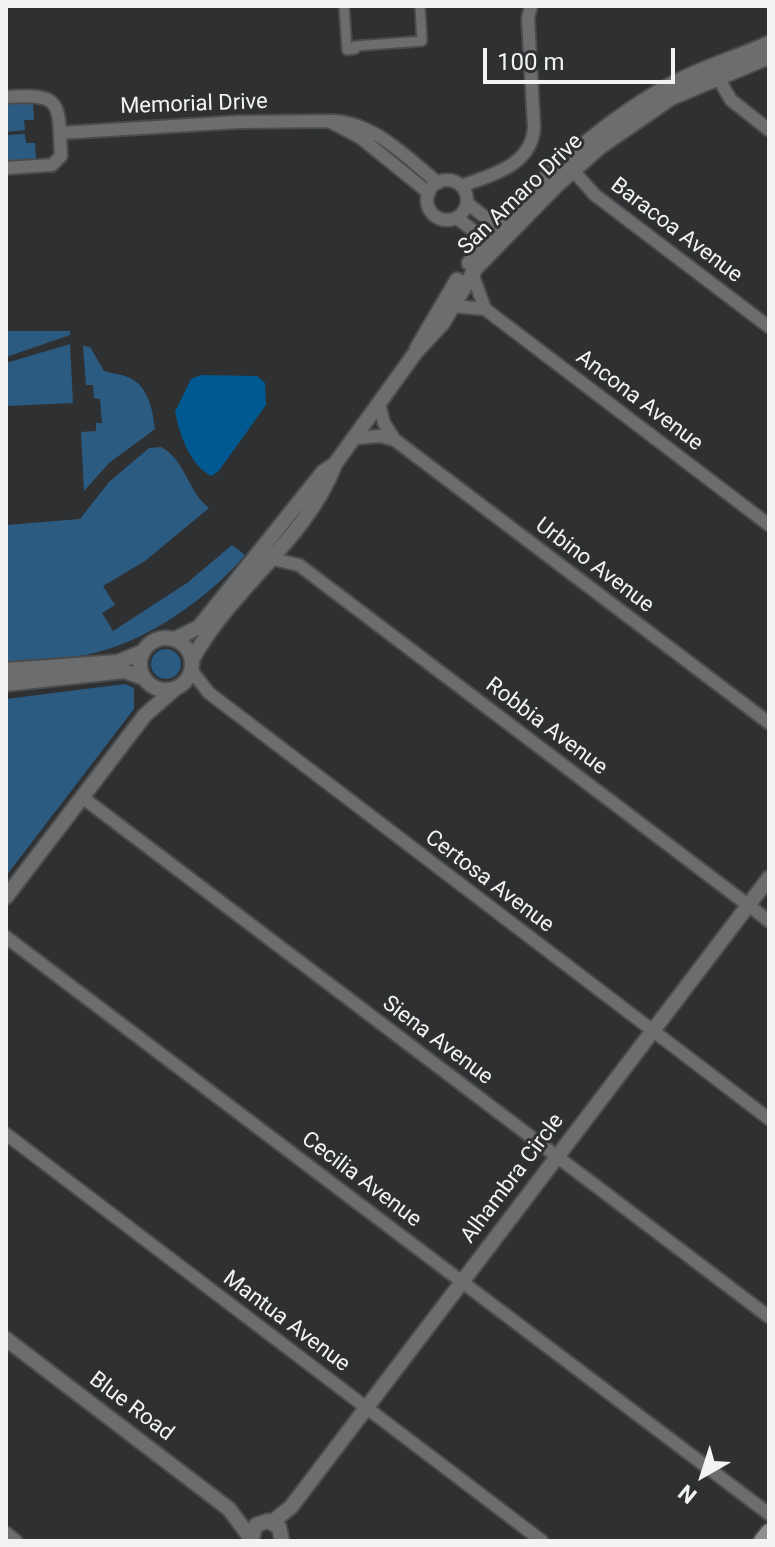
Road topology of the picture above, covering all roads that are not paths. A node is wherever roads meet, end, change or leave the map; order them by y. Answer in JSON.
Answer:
{"nodes":[{"id":1,"x":344,"y":6,"type":"edge"},
{"id":2,"x":420,"y":6,"type":"edge"},
{"id":3,"x":531,"y":6,"type":"edge"},
{"id":4,"x":769,"y":43,"type":"edge"},
{"id":5,"x":769,"y":57,"type":"edge"},
{"id":6,"x":723,"y":63,"type":"junction"},
{"id":7,"x":718,"y":78,"type":"junction"},
{"id":8,"x":6,"y":97,"type":"edge"},
{"id":9,"x":769,"y":130,"type":"edge"},
{"id":10,"x":60,"y":133,"type":"junction"},
{"id":11,"x":568,"y":166,"type":"junction"},
{"id":12,"x":6,"y":168,"type":"edge"},
{"id":13,"x":488,"y":178,"type":"junction"},
{"id":14,"x":461,"y":186,"type":"junction"},
{"id":15,"x":433,"y":188,"type":"junction"},
{"id":16,"x":467,"y":201,"type":"junction"},
{"id":17,"x":457,"y":218,"type":"junction"},
{"id":18,"x":502,"y":230,"type":"junction"},
{"id":19,"x":490,"y":244,"type":"junction"},
{"id":20,"x":472,"y":273,"type":"junction"},
{"id":21,"x":453,"y":306,"type":"junction"},
{"id":22,"x":485,"y":309,"type":"junction"},
{"id":23,"x":769,"y":327,"type":"edge"},
{"id":24,"x":416,"y":352,"type":"junction"},
{"id":25,"x":379,"y":404,"type":"junction"},
{"id":26,"x":356,"y":438,"type":"junction"},
{"id":27,"x":395,"y":440,"type":"junction"},
{"id":28,"x":335,"y":464,"type":"junction"},
{"id":29,"x":769,"y":525,"type":"edge"},
{"id":30,"x":285,"y":541,"type":"junction"},
{"id":31,"x":269,"y":543,"type":"junction"},
{"id":32,"x":272,"y":559,"type":"junction"},
{"id":33,"x":299,"y":565,"type":"junction"},
{"id":34,"x":259,"y":573,"type":"junction"},
{"id":35,"x":175,"y":639,"type":"junction"},
{"id":36,"x":142,"y":652,"type":"junction"},
{"id":37,"x":192,"y":665,"type":"junction"},
{"id":38,"x":6,"y":670,"type":"edge"},
{"id":39,"x":147,"y":681,"type":"junction"},
{"id":40,"x":6,"y":684,"type":"edge"},
{"id":41,"x":176,"y":688,"type":"junction"},
{"id":42,"x":145,"y":715,"type":"junction"},
{"id":43,"x":769,"y":723,"type":"edge"},
{"id":44,"x":82,"y":797,"type":"junction"},
{"id":45,"x":769,"y":878,"type":"edge"},
{"id":46,"x":6,"y":897,"type":"edge"},
{"id":47,"x":748,"y":906,"type":"junction"},
{"id":48,"x":769,"y":921,"type":"edge"},
{"id":49,"x":6,"y":937,"type":"edge"},
{"id":50,"x":654,"y":1031,"type":"junction"},
{"id":51,"x":769,"y":1119,"type":"edge"},
{"id":52,"x":6,"y":1134,"type":"edge"},
{"id":53,"x":557,"y":1158,"type":"junction"},
{"id":54,"x":462,"y":1282,"type":"junction"},
{"id":55,"x":769,"y":1317,"type":"edge"},
{"id":56,"x":6,"y":1339,"type":"edge"},
{"id":57,"x":367,"y":1408,"type":"junction"},
{"id":58,"x":291,"y":1507,"type":"junction"},
{"id":59,"x":229,"y":1509,"type":"junction"},
{"id":60,"x":769,"y":1514,"type":"edge"},
{"id":61,"x":268,"y":1522,"type":"junction"},
{"id":62,"x":6,"y":1533,"type":"edge"},
{"id":63,"x":251,"y":1539,"type":"edge"},
{"id":64,"x":283,"y":1539,"type":"edge"},
{"id":65,"x":16,"y":1541,"type":"edge"},
{"id":66,"x":542,"y":1541,"type":"edge"}],
"edges":[{"from":1,"to":2,"type":"street"},
{"from":3,"to":13,"type":"street"},
{"from":4,"to":6,"type":"street","name":"San Amaro Drive"},
{"from":5,"to":7,"type":"street","name":"San Amaro Drive"},
{"from":6,"to":7,"type":"street"},
{"from":6,"to":11,"type":"street","name":"San Amaro Drive"},
{"from":7,"to":9,"type":"street"},
{"from":7,"to":11,"type":"street","name":"San Amaro Drive"},
{"from":8,"to":10,"type":"street"},
{"from":10,"to":12,"type":"street"},
{"from":10,"to":15,"type":"street","name":"Memorial Drive"},
{"from":11,"to":18,"type":"street","name":"San Amaro Drive"},
{"from":11,"to":23,"type":"street","name":"Baracoa Avenue"},
{"from":13,"to":14,"type":"street"},
{"from":13,"to":16,"type":"street"},
{"from":14,"to":15,"type":"street"},
{"from":14,"to":16,"type":"street"},
{"from":15,"to":17,"type":"street"},
{"from":16,"to":17,"type":"street"},
{"from":16,"to":18,"type":"street"},
{"from":17,"to":19,"type":"street"},
{"from":18,"to":19,"type":"street","name":"San Amaro Drive"},
{"from":19,"to":20,"type":"street","name":"San Amaro Drive"},
{"from":19,"to":24,"type":"street","name":"San Amaro Drive"},
{"from":20,"to":21,"type":"street","name":"San Amaro Drive"},
{"from":20,"to":22,"type":"street"},
{"from":21,"to":22,"type":"street"},
{"from":21,"to":24,"type":"street","name":"San Amaro Drive"},
{"from":22,"to":29,"type":"street","name":"Ancona Avenue"},
{"from":24,"to":25,"type":"street","name":"San Amaro Drive"},
{"from":25,"to":26,"type":"street","name":"San Amaro Drive"},
{"from":25,"to":27,"type":"street","name":"Urbino Avenue"},
{"from":26,"to":27,"type":"street"},
{"from":26,"to":28,"type":"street","name":"San Amaro Drive"},
{"from":27,"to":43,"type":"street","name":"Urbino Avenue"},
{"from":28,"to":30,"type":"street","name":"San Amaro Drive"},
{"from":28,"to":31,"type":"street","name":"San Amaro Drive"},
{"from":30,"to":32,"type":"street","name":"San Amaro Drive"},
{"from":30,"to":33,"type":"street","name":"Robbia Avenue"},
{"from":31,"to":34,"type":"street"},
{"from":31,"to":35,"type":"street","name":"San Amaro Drive"},
{"from":32,"to":33,"type":"street","name":"Robbia Avenue"},
{"from":32,"to":34,"type":"street","name":"San Amaro Drive"},
{"from":33,"to":47,"type":"street","name":"Robbia Avenue"},
{"from":34,"to":37,"type":"street","name":"San Amaro Drive"},
{"from":35,"to":36,"type":"street"},
{"from":35,"to":37,"type":"street"},
{"from":36,"to":38,"type":"street"},
{"from":36,"to":39,"type":"street"},
{"from":37,"to":41,"type":"street"},
{"from":37,"to":50,"type":"street","name":"Certosa Avenue"},
{"from":39,"to":40,"type":"street"},
{"from":39,"to":41,"type":"street"},
{"from":39,"to":42,"type":"street"},
{"from":41,"to":42,"type":"street"},
{"from":42,"to":44,"type":"street"},
{"from":44,"to":46,"type":"street"},
{"from":44,"to":53,"type":"street","name":"Siena Avenue"},
{"from":45,"to":47,"type":"street","name":"Alhambra Circle"},
{"from":47,"to":48,"type":"street","name":"Robbia Avenue"},
{"from":47,"to":50,"type":"street","name":"Alhambra Circle"},
{"from":49,"to":54,"type":"street","name":"Cecilia Avenue"},
{"from":50,"to":51,"type":"street","name":"Certosa Avenue"},
{"from":50,"to":53,"type":"street","name":"Alhambra Circle"},
{"from":52,"to":57,"type":"street","name":"Mantua Avenue"},
{"from":53,"to":54,"type":"street","name":"Alhambra Circle"},
{"from":53,"to":55,"type":"street","name":"Siena Avenue"},
{"from":54,"to":57,"type":"street","name":"Alhambra Circle"},
{"from":54,"to":60,"type":"street","name":"Cecilia Avenue"},
{"from":56,"to":59,"type":"street","name":"Blue Road"},
{"from":57,"to":58,"type":"street","name":"Alhambra Circle"},
{"from":57,"to":66,"type":"street","name":"Mantua Avenue"},
{"from":58,"to":61,"type":"street","name":"Alhambra Circle"},
{"from":58,"to":64,"type":"street","name":"Alhambra Circle"},
{"from":59,"to":61,"type":"street","name":"Blue Road"},
{"from":59,"to":63,"type":"street","name":"Blue Road"},
{"from":61,"to":63,"type":"street","name":"Alhambra Circle"},
{"from":61,"to":64,"type":"street","name":"Alhambra Circle"},
{"from":62,"to":65,"type":"street"}]}
